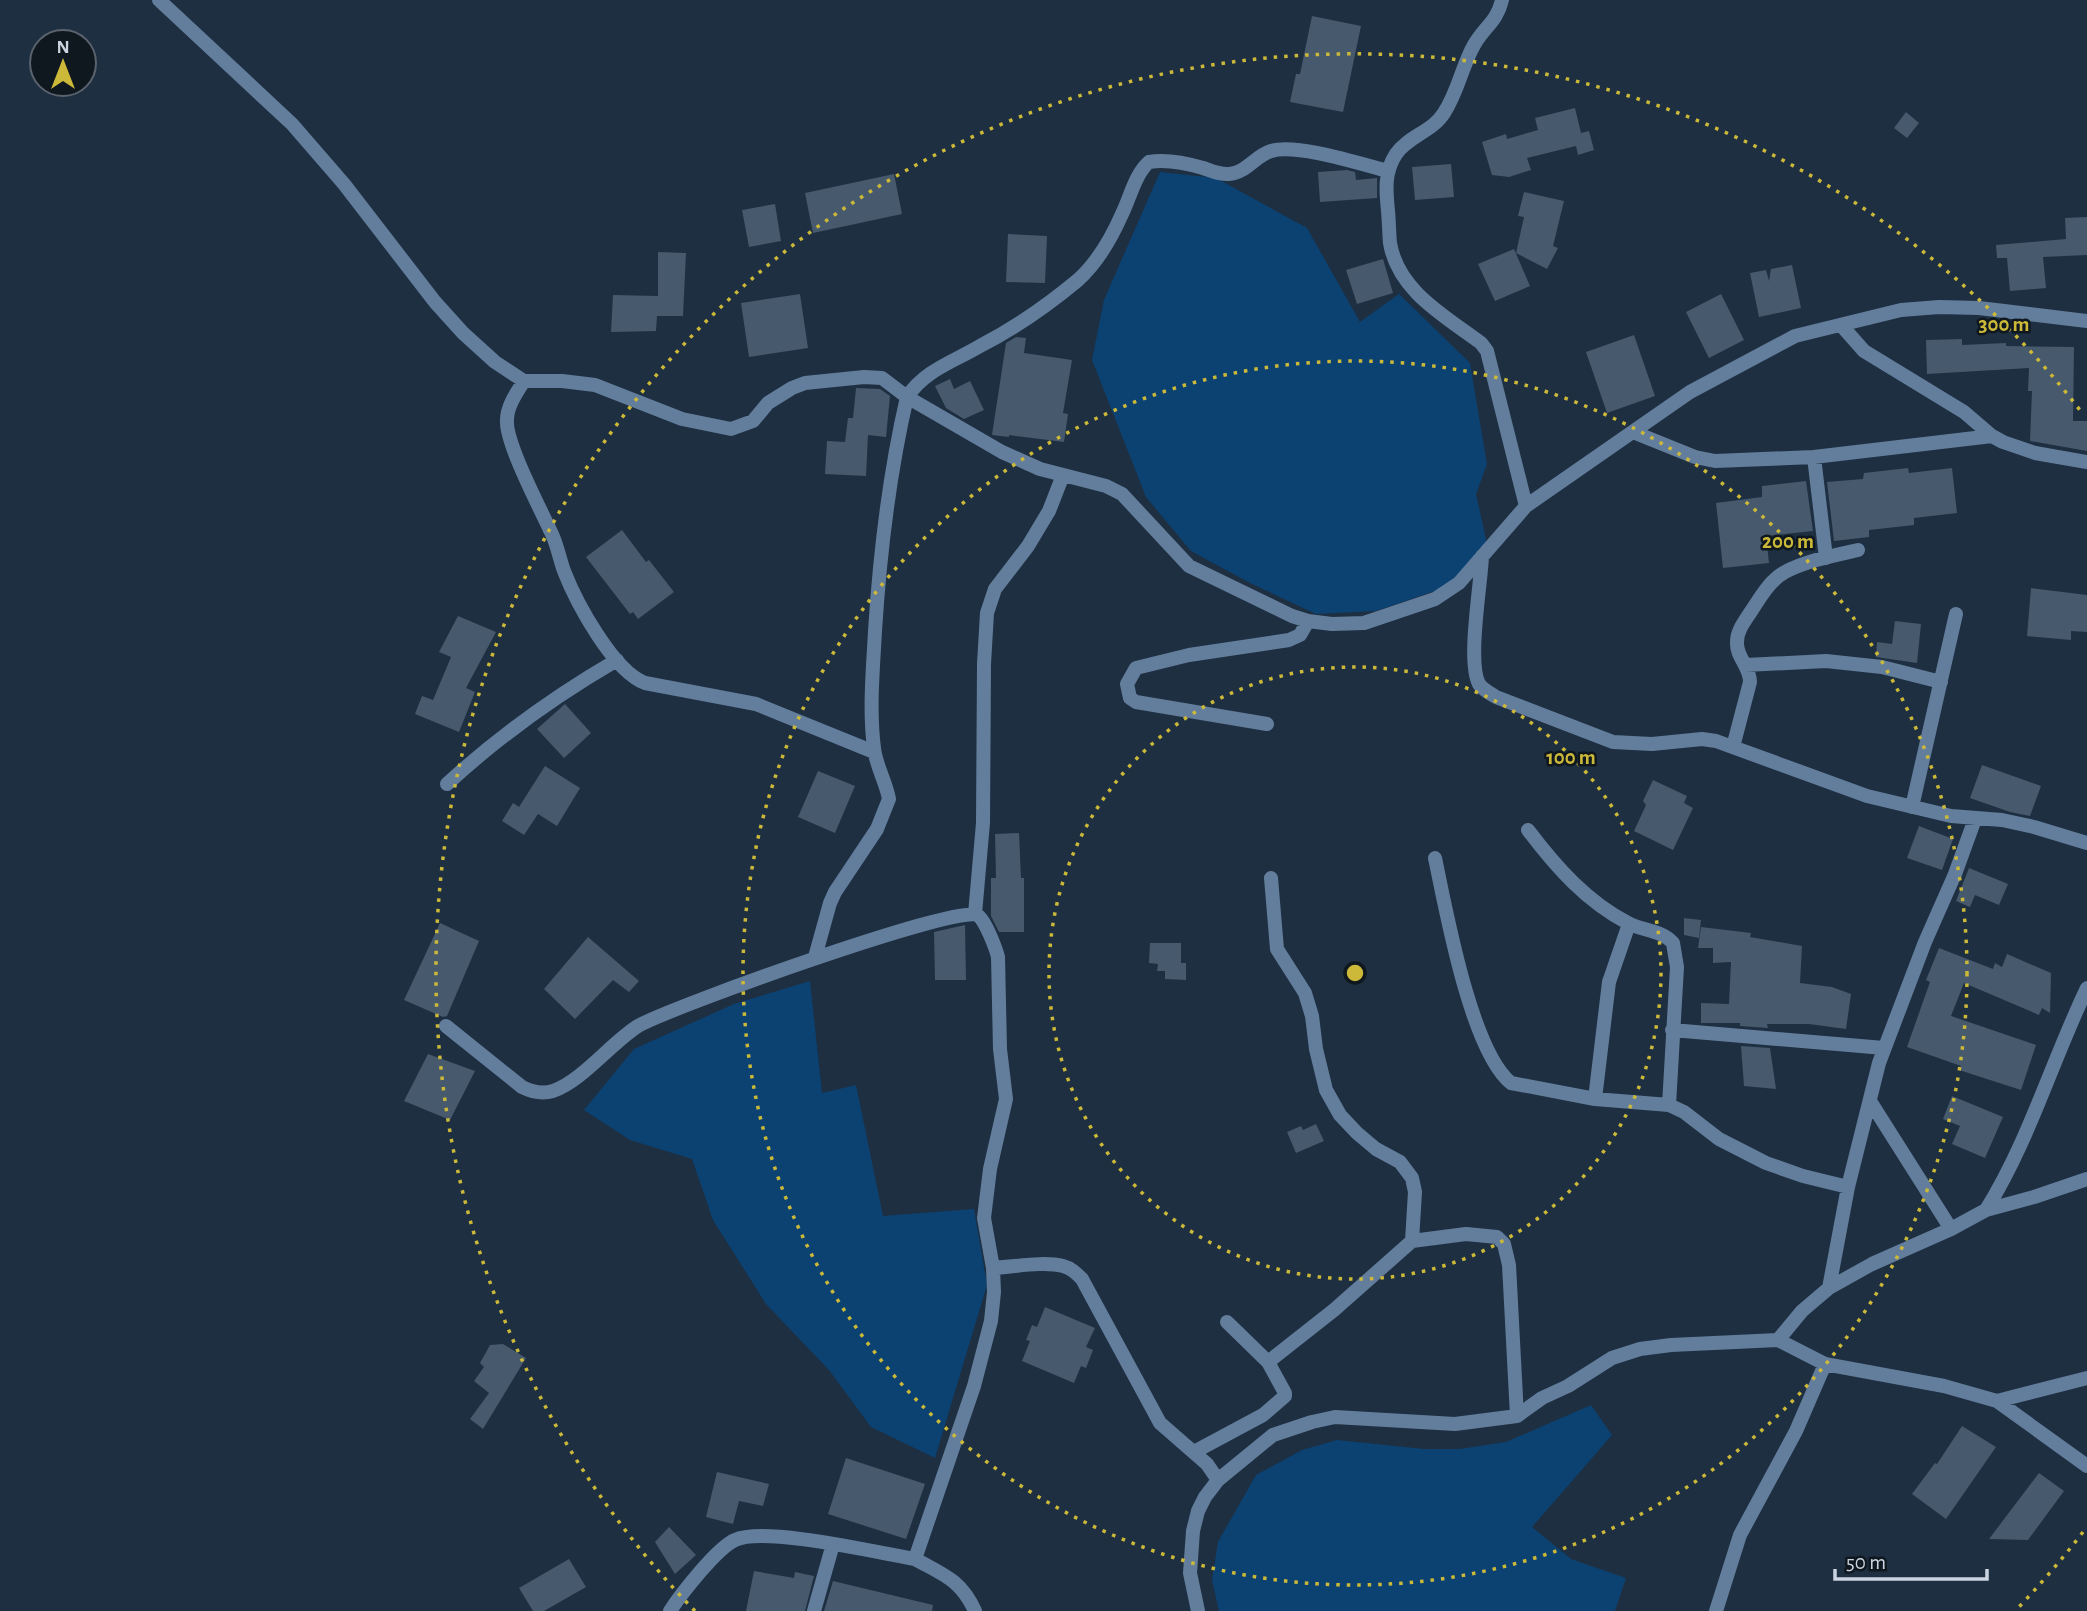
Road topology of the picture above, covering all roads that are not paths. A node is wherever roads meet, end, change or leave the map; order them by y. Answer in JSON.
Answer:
{"nodes":[{"id":1,"x":159,"y":0,"type":"edge"},
{"id":2,"x":1502,"y":0,"type":"edge"},
{"id":3,"x":1388,"y":171,"type":"junction"},
{"id":4,"x":2087,"y":321,"type":"edge"},
{"id":5,"x":1841,"y":325,"type":"junction"},
{"id":6,"x":524,"y":381,"type":"junction"},
{"id":7,"x":907,"y":397,"type":"junction"},
{"id":8,"x":1633,"y":432,"type":"junction"},
{"id":9,"x":1992,"y":436,"type":"junction"},
{"id":10,"x":1814,"y":457,"type":"junction"},
{"id":11,"x":2087,"y":462,"type":"edge"},
{"id":12,"x":1063,"y":475,"type":"junction"},
{"id":13,"x":1526,"y":506,"type":"junction"},
{"id":14,"x":1858,"y":550,"type":"dead end"},
{"id":15,"x":1482,"y":556,"type":"junction"},
{"id":16,"x":1826,"y":558,"type":"junction"},
{"id":17,"x":1956,"y":614,"type":"dead end"},
{"id":18,"x":1308,"y":621,"type":"junction"},
{"id":19,"x":617,"y":660,"type":"junction"},
{"id":20,"x":1746,"y":665,"type":"junction"},
{"id":21,"x":1941,"y":682,"type":"junction"},
{"id":22,"x":1266,"y":724,"type":"dead end"},
{"id":23,"x":1733,"y":747,"type":"junction"},
{"id":24,"x":874,"y":752,"type":"junction"},
{"id":25,"x":447,"y":784,"type":"dead end"},
{"id":26,"x":1912,"y":807,"type":"junction"},
{"id":27,"x":1975,"y":819,"type":"junction"},
{"id":28,"x":1528,"y":830,"type":"dead end"},
{"id":29,"x":2087,"y":843,"type":"edge"},
{"id":30,"x":1434,"y":858,"type":"dead end"},
{"id":31,"x":1271,"y":878,"type":"dead end"},
{"id":32,"x":975,"y":914,"type":"junction"},
{"id":33,"x":1629,"y":924,"type":"junction"},
{"id":34,"x":815,"y":957,"type":"junction"},
{"id":35,"x":2087,"y":988,"type":"edge"},
{"id":36,"x":446,"y":1026,"type":"dead end"},
{"id":37,"x":1672,"y":1030,"type":"junction"},
{"id":38,"x":1884,"y":1048,"type":"junction"},
{"id":39,"x":1595,"y":1099,"type":"junction"},
{"id":40,"x":1870,"y":1101,"type":"junction"},
{"id":41,"x":1669,"y":1105,"type":"junction"},
{"id":42,"x":2087,"y":1179,"type":"edge"},
{"id":43,"x":1848,"y":1187,"type":"junction"},
{"id":44,"x":1986,"y":1210,"type":"junction"},
{"id":45,"x":1951,"y":1229,"type":"junction"},
{"id":46,"x":1412,"y":1241,"type":"junction"},
{"id":47,"x":993,"y":1268,"type":"junction"},
{"id":48,"x":1829,"y":1288,"type":"junction"},
{"id":49,"x":1227,"y":1322,"type":"dead end"},
{"id":50,"x":1778,"y":1339,"type":"junction"},
{"id":51,"x":1268,"y":1362,"type":"junction"},
{"id":52,"x":1825,"y":1364,"type":"junction"},
{"id":53,"x":2087,"y":1378,"type":"edge"},
{"id":54,"x":1997,"y":1401,"type":"junction"},
{"id":55,"x":1517,"y":1416,"type":"junction"},
{"id":56,"x":1194,"y":1452,"type":"junction"},
{"id":57,"x":2087,"y":1466,"type":"edge"},
{"id":58,"x":1218,"y":1480,"type":"junction"},
{"id":59,"x":833,"y":1544,"type":"junction"},
{"id":60,"x":915,"y":1559,"type":"junction"},
{"id":61,"x":670,"y":1611,"type":"edge"},
{"id":62,"x":814,"y":1611,"type":"edge"},
{"id":63,"x":975,"y":1611,"type":"edge"},
{"id":64,"x":1198,"y":1611,"type":"edge"},
{"id":65,"x":1716,"y":1611,"type":"edge"}],
"edges":[{"from":1,"to":6,"type":"street"},
{"from":2,"to":3,"type":"street"},
{"from":3,"to":7,"type":"street"},
{"from":3,"to":13,"type":"street"},
{"from":4,"to":5,"type":"street"},
{"from":5,"to":8,"type":"street"},
{"from":5,"to":9,"type":"street"},
{"from":6,"to":7,"type":"street"},
{"from":6,"to":19,"type":"street"},
{"from":7,"to":12,"type":"street"},
{"from":7,"to":24,"type":"street"},
{"from":8,"to":10,"type":"street"},
{"from":8,"to":13,"type":"street"},
{"from":9,"to":10,"type":"street"},
{"from":9,"to":11,"type":"street"},
{"from":10,"to":16,"type":"street"},
{"from":12,"to":18,"type":"street"},
{"from":12,"to":32,"type":"street"},
{"from":13,"to":15,"type":"street"},
{"from":14,"to":16,"type":"street"},
{"from":15,"to":18,"type":"street"},
{"from":15,"to":23,"type":"street"},
{"from":16,"to":20,"type":"street"},
{"from":17,"to":21,"type":"street"},
{"from":18,"to":22,"type":"street"},
{"from":19,"to":24,"type":"street"},
{"from":19,"to":25,"type":"street"},
{"from":20,"to":21,"type":"street"},
{"from":20,"to":23,"type":"street"},
{"from":21,"to":26,"type":"street"},
{"from":23,"to":26,"type":"street"},
{"from":24,"to":34,"type":"street"},
{"from":26,"to":27,"type":"street"},
{"from":27,"to":29,"type":"street"},
{"from":27,"to":38,"type":"street"},
{"from":28,"to":33,"type":"street"},
{"from":30,"to":39,"type":"street"},
{"from":31,"to":46,"type":"street"},
{"from":32,"to":34,"type":"street"},
{"from":32,"to":47,"type":"street"},
{"from":33,"to":37,"type":"street"},
{"from":33,"to":39,"type":"street"},
{"from":34,"to":36,"type":"street"},
{"from":35,"to":44,"type":"street"},
{"from":37,"to":38,"type":"street"},
{"from":37,"to":41,"type":"street"},
{"from":38,"to":40,"type":"street"},
{"from":39,"to":41,"type":"street"},
{"from":40,"to":43,"type":"street"},
{"from":40,"to":45,"type":"street"},
{"from":41,"to":43,"type":"street"},
{"from":42,"to":44,"type":"street"},
{"from":43,"to":48,"type":"street"},
{"from":44,"to":45,"type":"street"},
{"from":45,"to":48,"type":"street"},
{"from":46,"to":51,"type":"street"},
{"from":46,"to":55,"type":"street"},
{"from":47,"to":56,"type":"street"},
{"from":47,"to":60,"type":"street"},
{"from":48,"to":50,"type":"street"},
{"from":49,"to":51,"type":"street"},
{"from":50,"to":52,"type":"street"},
{"from":50,"to":55,"type":"street"},
{"from":51,"to":56,"type":"street"},
{"from":52,"to":54,"type":"street"},
{"from":52,"to":65,"type":"street"},
{"from":53,"to":54,"type":"street"},
{"from":54,"to":57,"type":"street"},
{"from":55,"to":58,"type":"street"},
{"from":56,"to":58,"type":"street"},
{"from":58,"to":64,"type":"street"},
{"from":59,"to":60,"type":"street"},
{"from":59,"to":61,"type":"street"},
{"from":59,"to":62,"type":"street"},
{"from":60,"to":63,"type":"street"}]}
